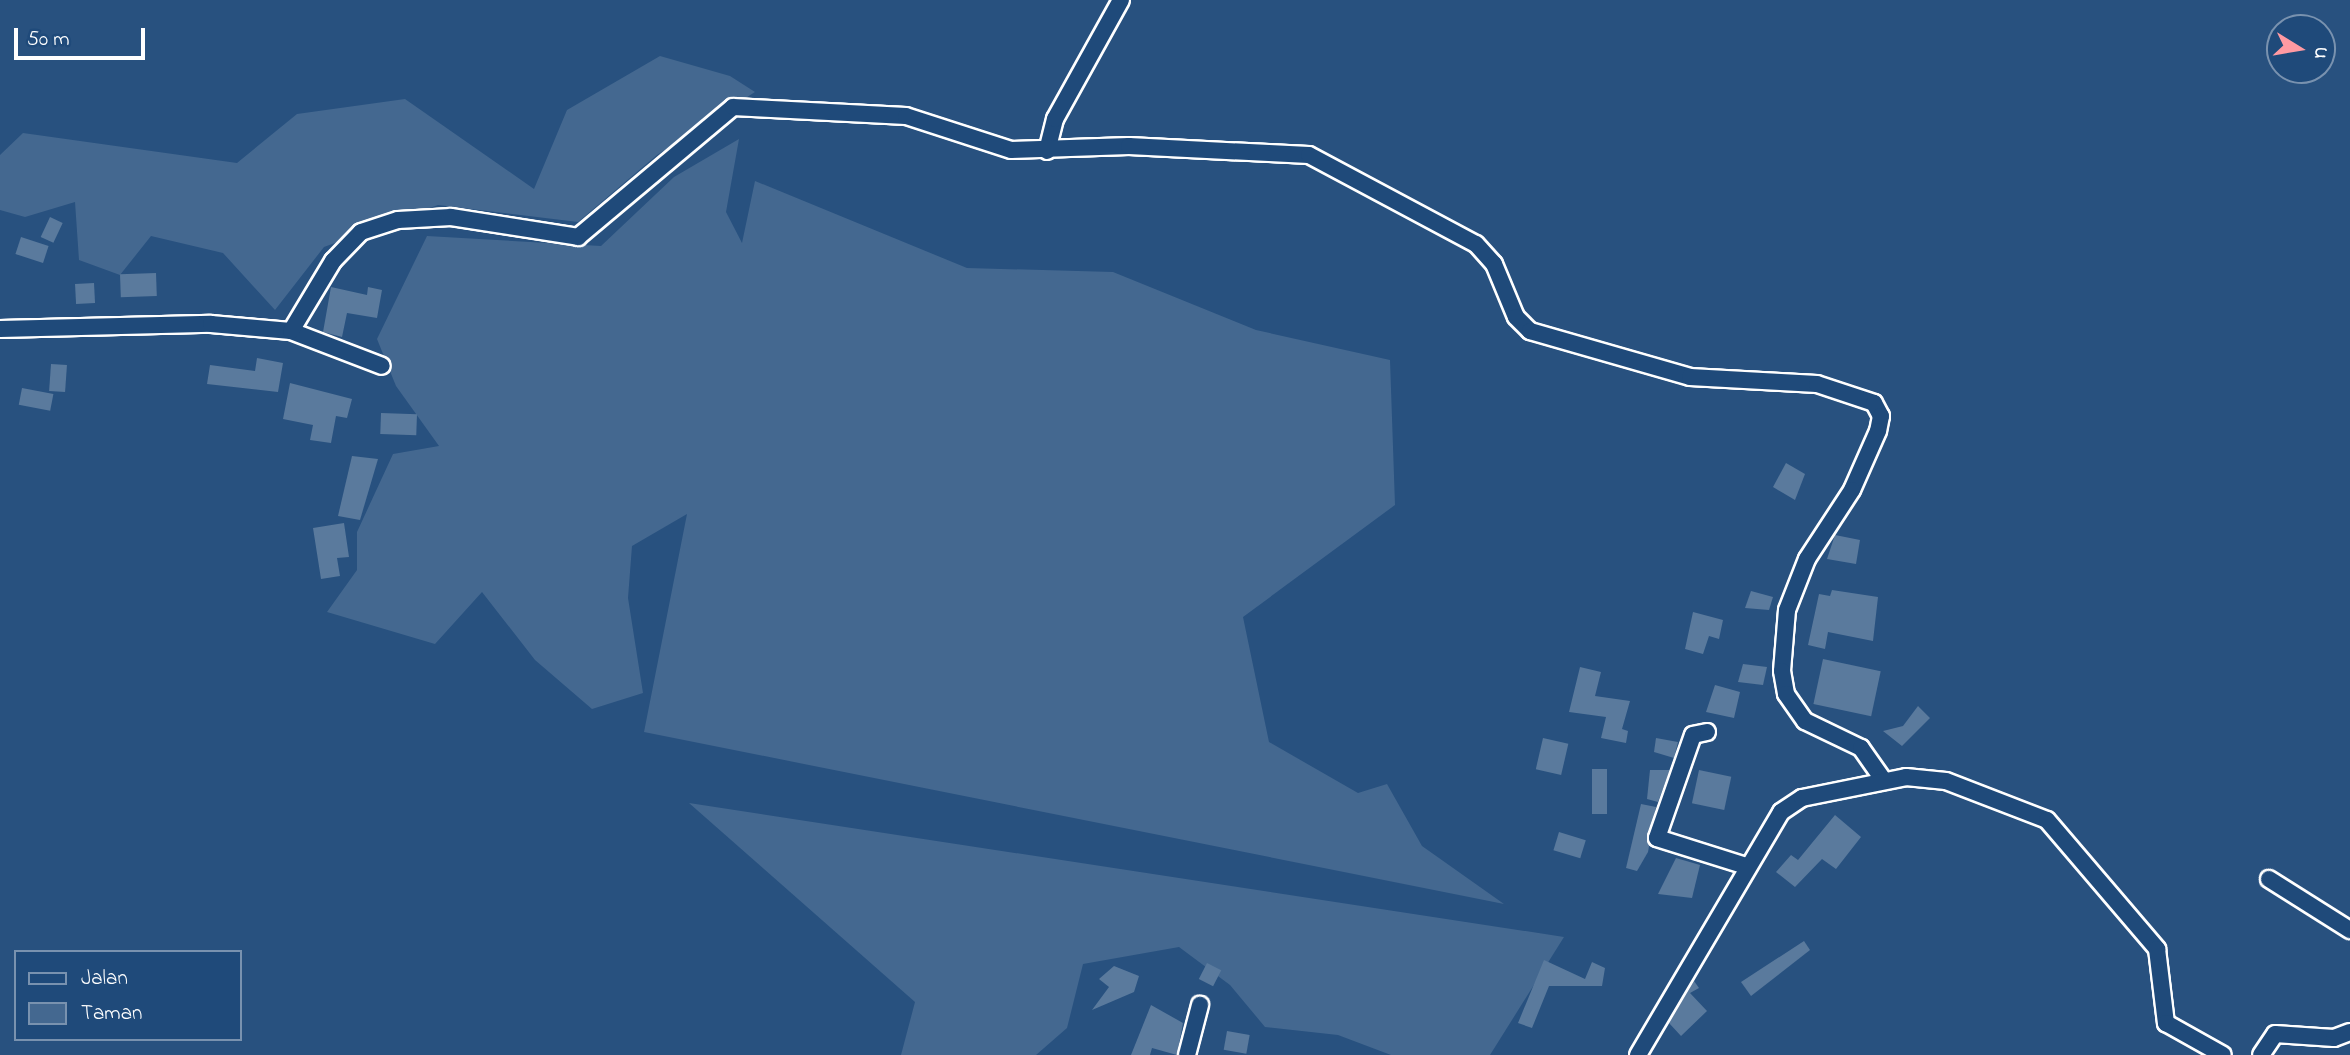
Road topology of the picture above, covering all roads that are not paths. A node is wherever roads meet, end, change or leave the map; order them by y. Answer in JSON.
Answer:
{"nodes":[{"id":1,"x":1121,"y":0,"type":"edge"},
{"id":2,"x":1047,"y":151,"type":"junction"},
{"id":3,"x":0,"y":329,"type":"edge"},
{"id":4,"x":291,"y":331,"type":"junction"},
{"id":5,"x":382,"y":366,"type":"dead end"},
{"id":6,"x":1707,"y":732,"type":"dead end"},
{"id":7,"x":1883,"y":779,"type":"junction"},
{"id":8,"x":1746,"y":866,"type":"junction"},
{"id":9,"x":2269,"y":880,"type":"dead end"},
{"id":10,"x":2350,"y":930,"type":"edge"},
{"id":11,"x":1200,"y":1005,"type":"dead end"},
{"id":12,"x":2350,"y":1032,"type":"edge"},
{"id":13,"x":2220,"y":1054,"type":"edge"},
{"id":14,"x":1187,"y":1055,"type":"edge"},
{"id":15,"x":1638,"y":1055,"type":"edge"},
{"id":16,"x":2261,"y":1055,"type":"edge"}],
"edges":[{"from":1,"to":2,"type":"street"},
{"from":2,"to":4,"type":"street"},
{"from":2,"to":7,"type":"street"},
{"from":3,"to":4,"type":"street"},
{"from":4,"to":5,"type":"street"},
{"from":6,"to":8,"type":"street"},
{"from":7,"to":8,"type":"street"},
{"from":7,"to":13,"type":"street"},
{"from":8,"to":15,"type":"street"},
{"from":9,"to":10,"type":"street"},
{"from":11,"to":14,"type":"street"},
{"from":12,"to":16,"type":"street"}]}
